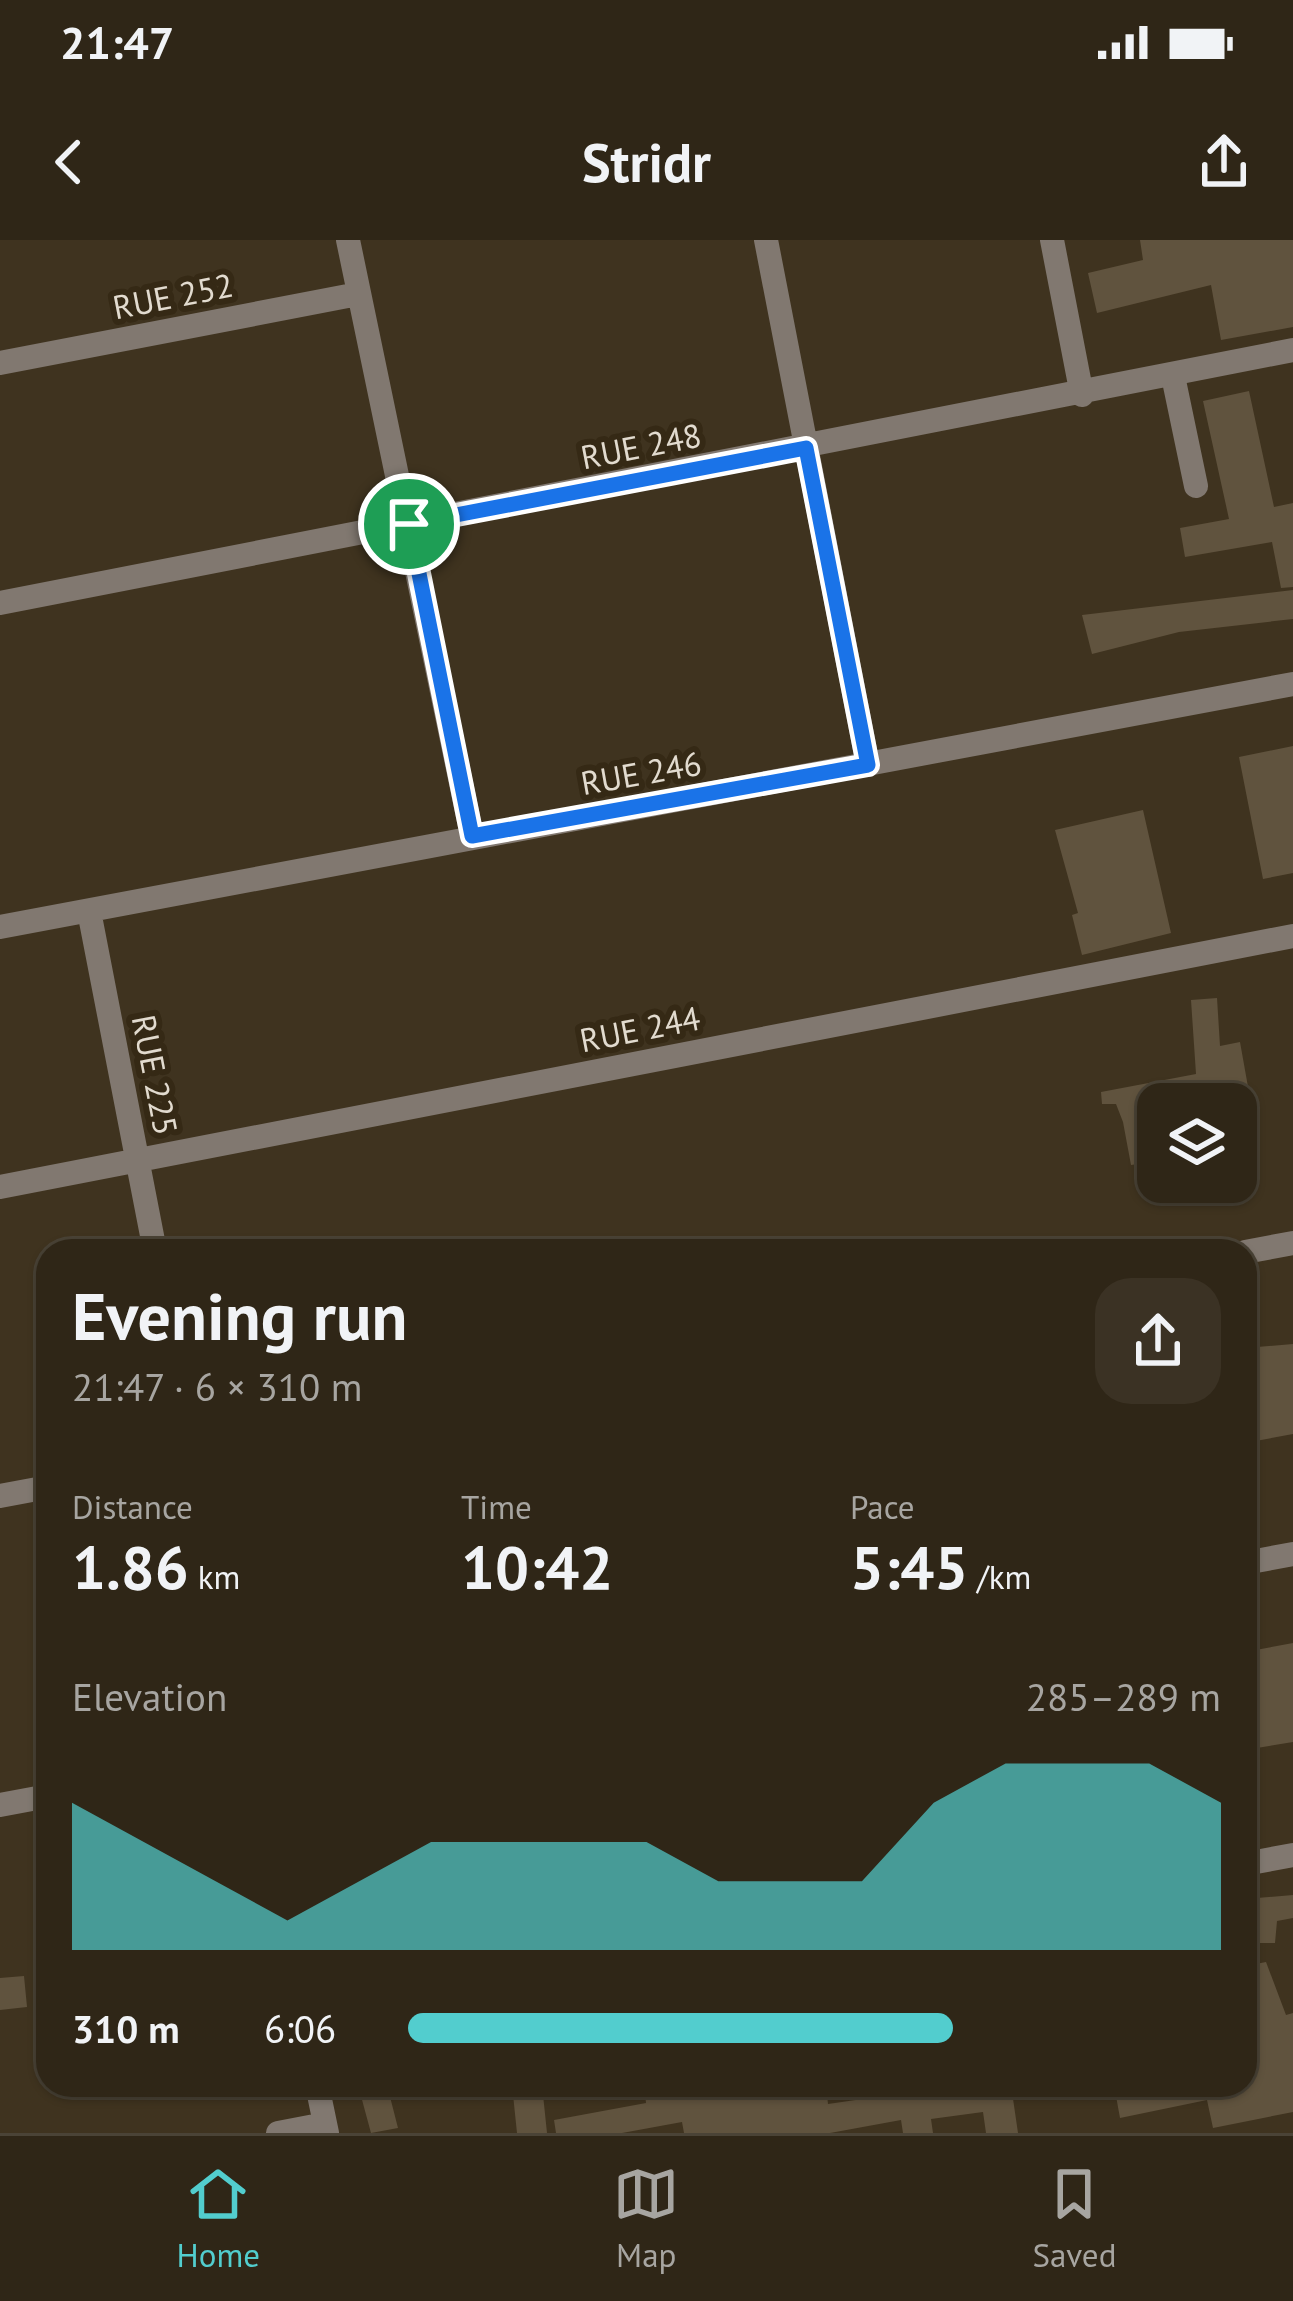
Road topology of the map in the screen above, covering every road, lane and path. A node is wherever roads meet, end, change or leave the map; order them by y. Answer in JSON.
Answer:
{"nodes":[{"id":1,"x":348,"y":240,"type":"edge"},
{"id":2,"x":766,"y":240,"type":"edge"},
{"id":3,"x":1052,"y":240,"type":"edge"},
{"id":4,"x":358,"y":294,"type":"junction"},
{"id":5,"x":1293,"y":350,"type":"edge"},
{"id":6,"x":0,"y":363,"type":"edge"},
{"id":7,"x":1173,"y":376,"type":"junction"},
{"id":8,"x":1082,"y":395,"type":"junction"},
{"id":9,"x":806,"y":448,"type":"junction"},
{"id":10,"x":1196,"y":486,"type":"dead end"},
{"id":11,"x":409,"y":524,"type":"junction"},
{"id":12,"x":0,"y":603,"type":"edge"},
{"id":13,"x":1293,"y":684,"type":"edge"},
{"id":14,"x":868,"y":765,"type":"junction"},
{"id":15,"x":472,"y":836,"type":"junction"},
{"id":16,"x":89,"y":911,"type":"junction"},
{"id":17,"x":0,"y":927,"type":"edge"},
{"id":18,"x":1293,"y":936,"type":"edge"},
{"id":19,"x":138,"y":1160,"type":"junction"},
{"id":20,"x":0,"y":1186,"type":"edge"},
{"id":21,"x":153,"y":1239,"type":"edge"},
{"id":22,"x":1293,"y":1243,"type":"edge"},
{"id":23,"x":1257,"y":1250,"type":"edge"},
{"id":24,"x":36,"y":1489,"type":"edge"},
{"id":25,"x":0,"y":1496,"type":"edge"},
{"id":26,"x":1293,"y":1554,"type":"edge"},
{"id":27,"x":1257,"y":1561,"type":"edge"},
{"id":28,"x":36,"y":1798,"type":"edge"},
{"id":29,"x":0,"y":1805,"type":"edge"},
{"id":30,"x":1293,"y":1855,"type":"edge"},
{"id":31,"x":1257,"y":1862,"type":"edge"},
{"id":32,"x":320,"y":2097,"type":"edge"},
{"id":33,"x":326,"y":2128,"type":"edge"},
{"id":34,"x":278,"y":2133,"type":"edge"}],
"edges":[{"from":1,"to":4,"type":"street"},
{"from":2,"to":9,"type":"street"},
{"from":3,"to":8,"type":"street"},
{"from":4,"to":6,"type":"street","name":"RUE 252"},
{"from":4,"to":11,"type":"street"},
{"from":5,"to":7,"type":"street","name":"RUE 248"},
{"from":7,"to":8,"type":"street","name":"RUE 248"},
{"from":7,"to":10,"type":"street"},
{"from":8,"to":9,"type":"street","name":"RUE 248"},
{"from":9,"to":11,"type":"street","name":"RUE 248"},
{"from":9,"to":14,"type":"street"},
{"from":11,"to":12,"type":"street","name":"RUE 248"},
{"from":11,"to":15,"type":"street"},
{"from":13,"to":14,"type":"street","name":"RUE 246"},
{"from":14,"to":15,"type":"street","name":"RUE 246"},
{"from":15,"to":16,"type":"street","name":"RUE 246"},
{"from":16,"to":17,"type":"street","name":"RUE 246"},
{"from":16,"to":19,"type":"street","name":"RUE 225"},
{"from":18,"to":19,"type":"street","name":"RUE 244"},
{"from":19,"to":20,"type":"street","name":"RUE 244"},
{"from":19,"to":21,"type":"street","name":"RUE 225"},
{"from":22,"to":23,"type":"street"},
{"from":24,"to":25,"type":"street"},
{"from":26,"to":27,"type":"street"},
{"from":28,"to":29,"type":"street"},
{"from":30,"to":31,"type":"street"},
{"from":32,"to":33,"type":"street"},
{"from":33,"to":34,"type":"street"}]}
